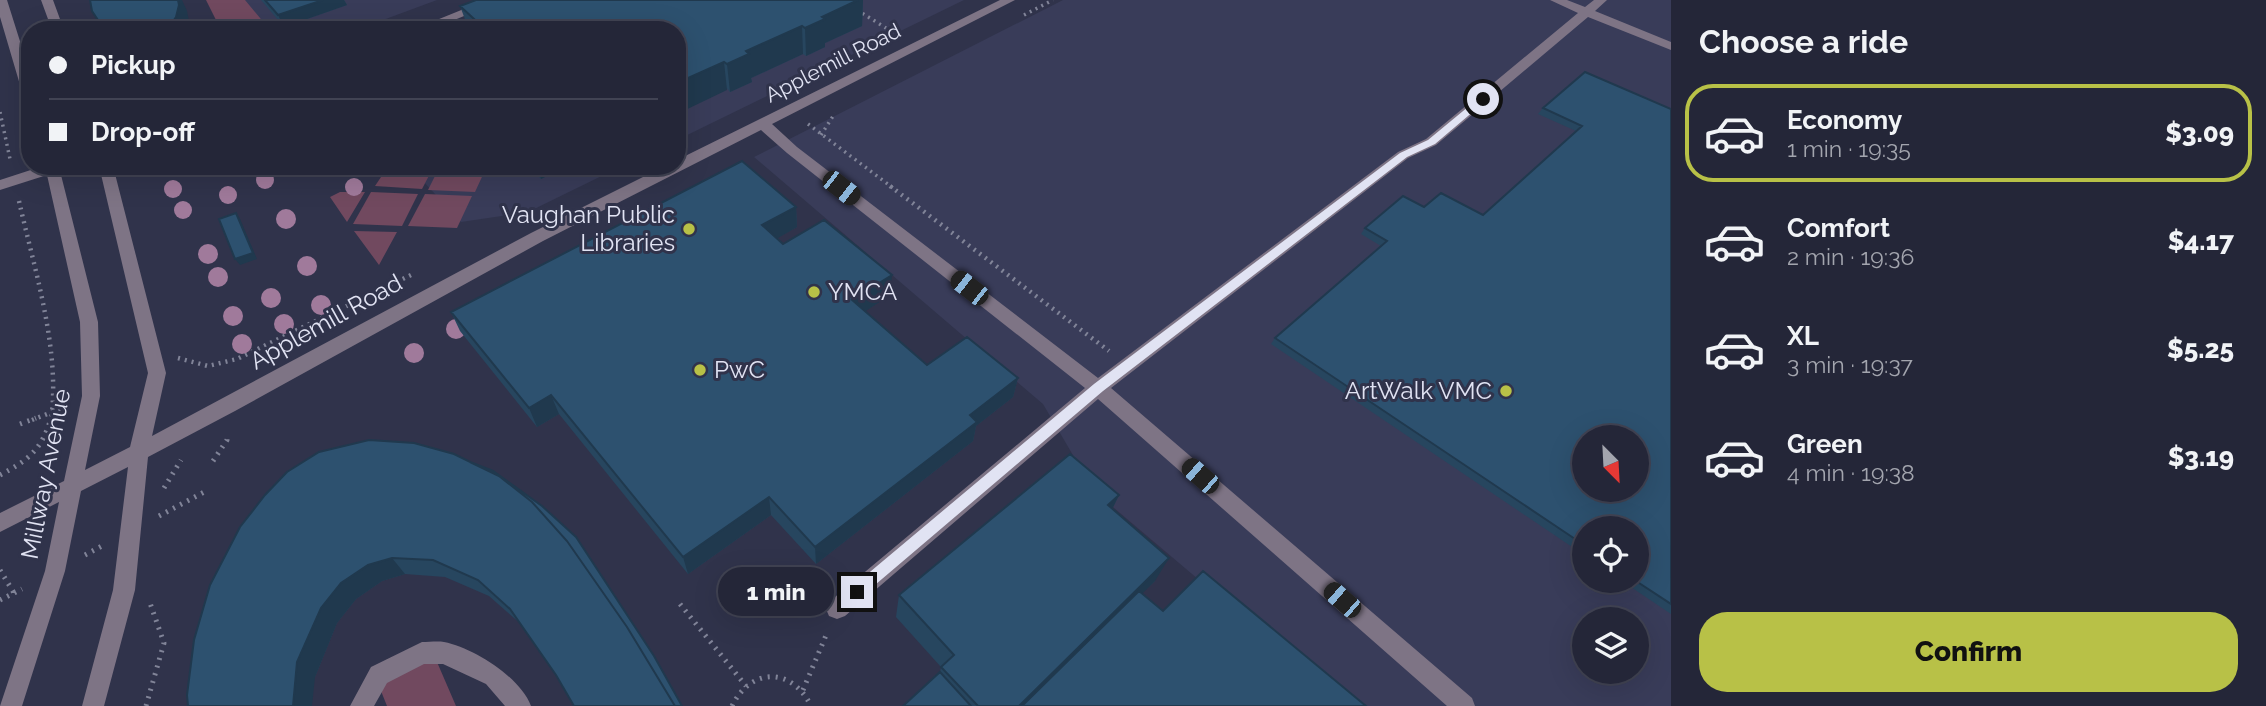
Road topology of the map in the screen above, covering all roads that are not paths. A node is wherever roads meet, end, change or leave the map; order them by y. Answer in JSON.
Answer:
{"nodes":[{"id":1,"x":1,"y":0,"type":"edge"},
{"id":2,"x":47,"y":0,"type":"edge"},
{"id":3,"x":497,"y":0,"type":"edge"},
{"id":4,"x":1009,"y":0,"type":"edge"},
{"id":5,"x":1556,"y":0,"type":"edge"},
{"id":6,"x":1601,"y":0,"type":"edge"},
{"id":7,"x":1587,"y":12,"type":"junction"},
{"id":8,"x":55,"y":21,"type":"edge"},
{"id":9,"x":442,"y":21,"type":"edge"},
{"id":10,"x":1671,"y":46,"type":"edge"},
{"id":11,"x":21,"y":66,"type":"edge"},
{"id":12,"x":762,"y":123,"type":"junction"},
{"id":13,"x":686,"y":161,"type":"edge"},
{"id":14,"x":30,"y":175,"type":"edge"},
{"id":15,"x":56,"y":175,"type":"edge"},
{"id":16,"x":108,"y":175,"type":"edge"},
{"id":17,"x":659,"y":175,"type":"edge"},
{"id":18,"x":7,"y":183,"type":"edge"},
{"id":19,"x":1098,"y":388,"type":"junction"},
{"id":20,"x":139,"y":451,"type":"junction"},
{"id":21,"x":74,"y":483,"type":"junction"},
{"id":22,"x":0,"y":523,"type":"edge"},
{"id":23,"x":837,"y":609,"type":"road end"},
{"id":24,"x":11,"y":706,"type":"edge"},
{"id":25,"x":93,"y":706,"type":"edge"},
{"id":26,"x":361,"y":706,"type":"edge"},
{"id":27,"x":520,"y":706,"type":"edge"},
{"id":28,"x":1464,"y":706,"type":"edge"}],
"edges":[{"from":1,"to":11,"type":"street"},
{"from":2,"to":8,"type":"street"},
{"from":3,"to":9,"type":"street"},
{"from":4,"to":12,"type":"street","name":"Applemill Road"},
{"from":5,"to":7,"type":"street"},
{"from":6,"to":7,"type":"street"},
{"from":7,"to":10,"type":"street"},
{"from":7,"to":19,"type":"street"},
{"from":12,"to":13,"type":"street","name":"Applemill Road"},
{"from":12,"to":19,"type":"street"},
{"from":14,"to":18,"type":"street"},
{"from":15,"to":21,"type":"street","name":"Millway Avenue"},
{"from":16,"to":20,"type":"street"},
{"from":17,"to":20,"type":"street","name":"Applemill Road"},
{"from":19,"to":23,"type":"street"},
{"from":19,"to":28,"type":"street"},
{"from":20,"to":21,"type":"street","name":"Applemill Road"},
{"from":20,"to":25,"type":"street"},
{"from":21,"to":22,"type":"street","name":"Applemill Road"},
{"from":21,"to":24,"type":"street","name":"Millway Avenue"},
{"from":26,"to":27,"type":"street"}]}
